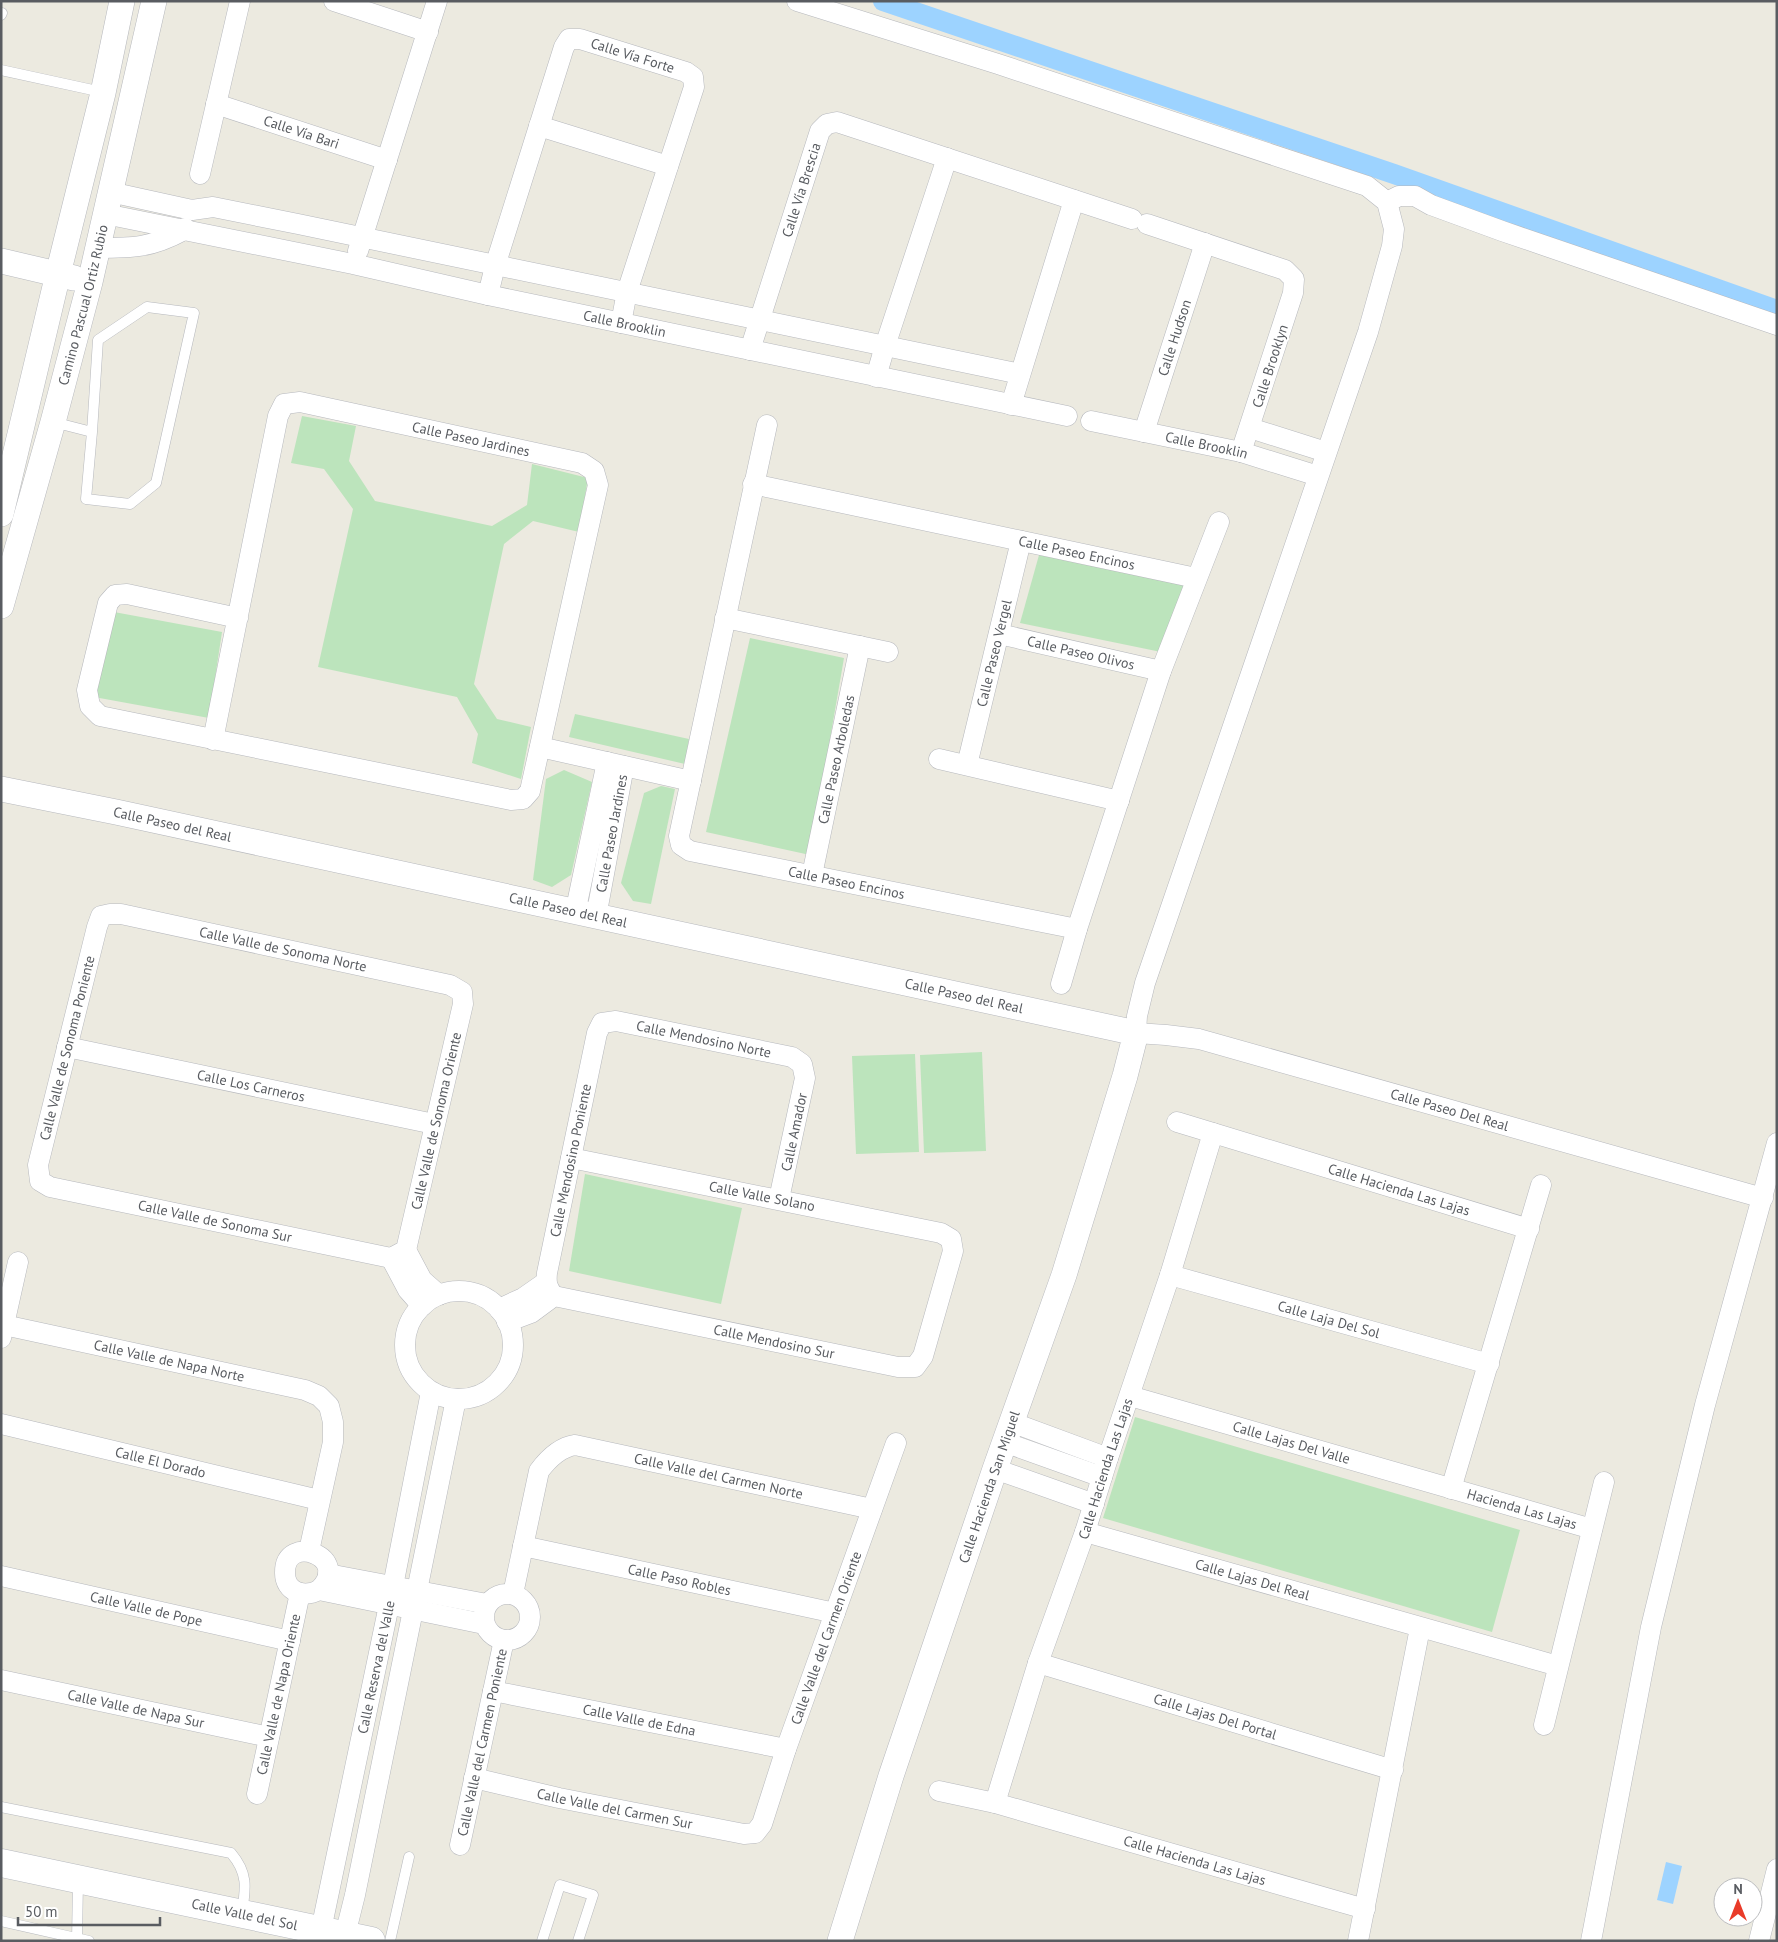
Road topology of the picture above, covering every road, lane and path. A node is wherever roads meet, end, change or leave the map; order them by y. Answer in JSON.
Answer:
{"nodes":[{"id":1,"x":122,"y":1,"type":"edge"},
{"id":2,"x":154,"y":1,"type":"edge"},
{"id":3,"x":240,"y":1,"type":"edge"},
{"id":4,"x":334,"y":1,"type":"edge"},
{"id":5,"x":437,"y":1,"type":"edge"},
{"id":6,"x":798,"y":1,"type":"edge"},
{"id":7,"x":428,"y":32,"type":"junction"},
{"id":8,"x":1,"y":70,"type":"edge"},
{"id":9,"x":103,"y":93,"type":"junction"},
{"id":10,"x":216,"y":104,"type":"junction"},
{"id":11,"x":539,"y":126,"type":"junction"},
{"id":12,"x":947,"y":158,"type":"junction"},
{"id":13,"x":387,"y":160,"type":"junction"},
{"id":14,"x":668,"y":166,"type":"junction"},
{"id":15,"x":200,"y":174,"type":"dead end"},
{"id":16,"x":1074,"y":200,"type":"junction"},
{"id":17,"x":1387,"y":202,"type":"junction"},
{"id":18,"x":108,"y":203,"type":"junction"},
{"id":19,"x":192,"y":210,"type":"junction"},
{"id":20,"x":184,"y":230,"type":"junction"},
{"id":21,"x":363,"y":238,"type":"junction"},
{"id":22,"x":1205,"y":243,"type":"junction"},
{"id":23,"x":97,"y":248,"type":"junction"},
{"id":24,"x":1,"y":261,"type":"edge"},
{"id":25,"x":354,"y":264,"type":"junction"},
{"id":26,"x":495,"y":266,"type":"junction"},
{"id":27,"x":58,"y":274,"type":"junction"},
{"id":28,"x":90,"y":282,"type":"junction"},
{"id":29,"x":627,"y":292,"type":"junction"},
{"id":30,"x":488,"y":295,"type":"junction"},
{"id":31,"x":759,"y":320,"type":"junction"},
{"id":32,"x":621,"y":323,"type":"junction"},
{"id":33,"x":1777,"y":325,"type":"edge"},
{"id":34,"x":884,"y":346,"type":"junction"},
{"id":35,"x":750,"y":350,"type":"junction"},
{"id":36,"x":1020,"y":374,"type":"junction"},
{"id":37,"x":876,"y":377,"type":"junction"},
{"id":38,"x":1011,"y":404,"type":"junction"},
{"id":39,"x":1067,"y":416,"type":"dead end"},
{"id":40,"x":1091,"y":421,"type":"dead end"},
{"id":41,"x":53,"y":422,"type":"junction"},
{"id":42,"x":767,"y":425,"type":"dead end"},
{"id":43,"x":1250,"y":428,"type":"junction"},
{"id":44,"x":92,"y":432,"type":"junction"},
{"id":45,"x":1144,"y":432,"type":"junction"},
{"id":46,"x":1241,"y":452,"type":"junction"},
{"id":47,"x":1326,"y":452,"type":"junction"},
{"id":48,"x":1318,"y":476,"type":"junction"},
{"id":49,"x":753,"y":484,"type":"junction"},
{"id":50,"x":1,"y":514,"type":"edge"},
{"id":51,"x":1219,"y":522,"type":"dead end"},
{"id":52,"x":1021,"y":540,"type":"junction"},
{"id":53,"x":1196,"y":578,"type":"junction"},
{"id":54,"x":1,"y":606,"type":"edge"},
{"id":55,"x":238,"y":618,"type":"junction"},
{"id":56,"x":725,"y":618,"type":"junction"},
{"id":57,"x":999,"y":634,"type":"junction"},
{"id":58,"x":860,"y":646,"type":"junction"},
{"id":59,"x":888,"y":652,"type":"dead end"},
{"id":60,"x":1162,"y":671,"type":"junction"},
{"id":61,"x":212,"y":740,"type":"junction"},
{"id":62,"x":540,"y":748,"type":"junction"},
{"id":63,"x":939,"y":759,"type":"dead end"},
{"id":64,"x":615,"y":764,"type":"junction"},
{"id":65,"x":967,"y":765,"type":"junction"},
{"id":66,"x":691,"y":781,"type":"junction"},
{"id":67,"x":1,"y":789,"type":"edge"},
{"id":68,"x":1119,"y":801,"type":"junction"},
{"id":69,"x":812,"y":874,"type":"junction"},
{"id":70,"x":585,"y":915,"type":"junction"},
{"id":71,"x":102,"y":916,"type":"joint"},
{"id":72,"x":1077,"y":929,"type":"junction"},
{"id":73,"x":1061,"y":984,"type":"dead end"},
{"id":74,"x":462,"y":992,"type":"joint"},
{"id":75,"x":602,"y":1023,"type":"joint"},
{"id":76,"x":1136,"y":1033,"type":"junction"},
{"id":77,"x":67,"y":1047,"type":"junction"},
{"id":78,"x":802,"y":1064,"type":"joint"},
{"id":79,"x":1177,"y":1122,"type":"dead end"},
{"id":80,"x":434,"y":1124,"type":"junction"},
{"id":81,"x":1213,"y":1134,"type":"junction"},
{"id":82,"x":1777,"y":1143,"type":"edge"},
{"id":83,"x":571,"y":1158,"type":"junction"},
{"id":84,"x":40,"y":1181,"type":"joint"},
{"id":85,"x":1541,"y":1185,"type":"dead end"},
{"id":86,"x":779,"y":1199,"type":"junction"},
{"id":87,"x":1766,"y":1199,"type":"junction"},
{"id":88,"x":1529,"y":1230,"type":"junction"},
{"id":89,"x":952,"y":1239,"type":"joint"},
{"id":90,"x":398,"y":1254,"type":"junction"},
{"id":91,"x":18,"y":1262,"type":"dead end"},
{"id":92,"x":1170,"y":1275,"type":"junction"},
{"id":93,"x":550,"y":1289,"type":"junction"},
{"id":94,"x":430,"y":1300,"type":"junction"},
{"id":95,"x":503,"y":1316,"type":"junction"},
{"id":96,"x":3,"y":1331,"type":"edge"},
{"id":97,"x":1489,"y":1364,"type":"junction"},
{"id":98,"x":431,"y":1392,"type":"junction"},
{"id":99,"x":1130,"y":1396,"type":"junction"},
{"id":100,"x":456,"y":1399,"type":"junction"},
{"id":101,"x":1,"y":1424,"type":"edge"},
{"id":102,"x":1008,"y":1432,"type":"junction"},
{"id":103,"x":896,"y":1443,"type":"dead end"},
{"id":104,"x":1105,"y":1467,"type":"junction"},
{"id":105,"x":995,"y":1469,"type":"junction"},
{"id":106,"x":1604,"y":1482,"type":"dead end"},
{"id":107,"x":1451,"y":1489,"type":"junction"},
{"id":108,"x":319,"y":1500,"type":"junction"},
{"id":109,"x":1094,"y":1504,"type":"junction"},
{"id":110,"x":872,"y":1509,"type":"junction"},
{"id":111,"x":1592,"y":1529,"type":"junction"},
{"id":112,"x":1084,"y":1532,"type":"junction"},
{"id":113,"x":523,"y":1546,"type":"junction"},
{"id":114,"x":309,"y":1551,"type":"junction"},
{"id":115,"x":1,"y":1576,"type":"edge"},
{"id":116,"x":316,"y":1586,"type":"junction"},
{"id":117,"x":513,"y":1594,"type":"junction"},
{"id":118,"x":390,"y":1595,"type":"junction"},
{"id":119,"x":415,"y":1600,"type":"junction"},
{"id":120,"x":835,"y":1613,"type":"junction"},
{"id":121,"x":486,"y":1614,"type":"junction"},
{"id":122,"x":1420,"y":1628,"type":"junction"},
{"id":123,"x":504,"y":1640,"type":"junction"},
{"id":124,"x":290,"y":1641,"type":"junction"},
{"id":125,"x":1038,"y":1663,"type":"junction"},
{"id":126,"x":1558,"y":1666,"type":"junction"},
{"id":127,"x":1,"y":1680,"type":"edge"},
{"id":128,"x":493,"y":1691,"type":"junction"},
{"id":129,"x":1544,"y":1725,"type":"dead end"},
{"id":130,"x":269,"y":1736,"type":"junction"},
{"id":131,"x":786,"y":1749,"type":"junction"},
{"id":132,"x":1393,"y":1770,"type":"junction"},
{"id":133,"x":474,"y":1778,"type":"junction"},
{"id":134,"x":939,"y":1791,"type":"dead end"},
{"id":135,"x":257,"y":1794,"type":"dead end"},
{"id":136,"x":994,"y":1803,"type":"junction"},
{"id":137,"x":1,"y":1807,"type":"edge"},
{"id":138,"x":755,"y":1833,"type":"joint"},
{"id":139,"x":460,"y":1845,"type":"dead end"},
{"id":140,"x":409,"y":1857,"type":"dead end"},
{"id":141,"x":1,"y":1863,"type":"edge"},
{"id":142,"x":1777,"y":1869,"type":"edge"},
{"id":143,"x":78,"y":1879,"type":"junction"},
{"id":144,"x":1365,"y":1909,"type":"junction"},
{"id":145,"x":242,"y":1914,"type":"junction"},
{"id":146,"x":1,"y":1921,"type":"edge"},
{"id":147,"x":333,"y":1937,"type":"edge"},
{"id":148,"x":77,"y":1940,"type":"edge"},
{"id":149,"x":89,"y":1941,"type":"edge"},
{"id":150,"x":371,"y":1941,"type":"edge"},
{"id":151,"x":390,"y":1941,"type":"edge"},
{"id":152,"x":542,"y":1941,"type":"edge"},
{"id":153,"x":578,"y":1941,"type":"edge"},
{"id":154,"x":840,"y":1941,"type":"edge"},
{"id":155,"x":1358,"y":1941,"type":"edge"},
{"id":156,"x":1591,"y":1941,"type":"edge"},
{"id":157,"x":1758,"y":1941,"type":"edge"}],
"edges":[{"from":1,"to":9,"type":"street"},
{"from":2,"to":18,"type":"street","name":"Camino Pascual Ortiz Rubio"},
{"from":3,"to":10,"type":"street"},
{"from":4,"to":7,"type":"street"},
{"from":5,"to":7,"type":"street"},
{"from":6,"to":17,"type":"street"},
{"from":7,"to":13,"type":"street"},
{"from":8,"to":9,"type":"lane"},
{"from":9,"to":27,"type":"street"},
{"from":10,"to":13,"type":"street","name":"Calle Vía Bari"},
{"from":10,"to":15,"type":"street"},
{"from":11,"to":14,"type":"street"},
{"from":11,"to":14,"type":"street","name":"Calle Vía Forte"},
{"from":11,"to":26,"type":"street","name":"Calle Vía Forte"},
{"from":12,"to":16,"type":"street","name":"Calle Vía Brescia"},
{"from":12,"to":31,"type":"street","name":"Calle Vía Brescia"},
{"from":12,"to":34,"type":"street"},
{"from":13,"to":21,"type":"street"},
{"from":14,"to":29,"type":"street","name":"Calle Vía Forte"},
{"from":16,"to":22,"type":"street","name":"Calle Vía Brescia"},
{"from":16,"to":36,"type":"street"},
{"from":17,"to":33,"type":"street"},
{"from":17,"to":47,"type":"street"},
{"from":18,"to":19,"type":"street"},
{"from":18,"to":20,"type":"street","name":"Calle Brooklin"},
{"from":18,"to":23,"type":"street","name":"Camino Pascual Ortiz Rubio"},
{"from":19,"to":20,"type":"street"},
{"from":19,"to":21,"type":"street"},
{"from":20,"to":23,"type":"street"},
{"from":20,"to":25,"type":"street","name":"Calle Brooklin"},
{"from":21,"to":25,"type":"street"},
{"from":21,"to":26,"type":"street"},
{"from":22,"to":43,"type":"street","name":"Calle Brooklyn"},
{"from":22,"to":45,"type":"street","name":"Calle Hudson"},
{"from":23,"to":28,"type":"street","name":"Camino Pascual Ortiz Rubio"},
{"from":24,"to":27,"type":"street"},
{"from":25,"to":30,"type":"street","name":"Calle Brooklin"},
{"from":26,"to":29,"type":"street"},
{"from":26,"to":30,"type":"street","name":"Calle Vía Forte"},
{"from":27,"to":28,"type":"street"},
{"from":27,"to":50,"type":"street"},
{"from":28,"to":41,"type":"street","name":"Camino Pascual Ortiz Rubio"},
{"from":29,"to":31,"type":"street"},
{"from":29,"to":32,"type":"street","name":"Calle Vía Forte"},
{"from":30,"to":32,"type":"street","name":"Calle Brooklin"},
{"from":31,"to":34,"type":"street"},
{"from":31,"to":35,"type":"street","name":"Calle Vía Brescia"},
{"from":32,"to":35,"type":"street","name":"Calle Brooklin"},
{"from":34,"to":36,"type":"street"},
{"from":34,"to":37,"type":"street"},
{"from":35,"to":37,"type":"street","name":"Calle Brooklin"},
{"from":36,"to":38,"type":"street"},
{"from":37,"to":38,"type":"street","name":"Calle Brooklin"},
{"from":38,"to":39,"type":"street","name":"Calle Brooklin"},
{"from":40,"to":45,"type":"street","name":"Calle Brooklin"},
{"from":41,"to":44,"type":"lane"},
{"from":41,"to":54,"type":"street","name":"Camino Pascual Ortiz Rubio"},
{"from":42,"to":49,"type":"street","name":"Calle Paseo Encinos"},
{"from":43,"to":46,"type":"street","name":"Calle Brooklyn"},
{"from":43,"to":47,"type":"street","name":"Calle Brooklin"},
{"from":44,"to":44,"type":"lane"},
{"from":45,"to":46,"type":"street","name":"Calle Brooklin"},
{"from":46,"to":48,"type":"street","name":"Calle Brooklin"},
{"from":47,"to":48,"type":"street"},
{"from":48,"to":76,"type":"street"},
{"from":49,"to":52,"type":"street","name":"Calle Paseo Encinos"},
{"from":49,"to":56,"type":"street","name":"Calle Paseo Encinos"},
{"from":51,"to":53,"type":"street"},
{"from":52,"to":53,"type":"street","name":"Calle Paseo Encinos"},
{"from":52,"to":57,"type":"street","name":"Calle Paseo Vergel"},
{"from":53,"to":60,"type":"street"},
{"from":55,"to":61,"type":"street","name":"Calle Paseo Jardines"},
{"from":55,"to":61,"type":"street","name":"Calle Paseo Jardines"},
{"from":55,"to":62,"type":"street","name":"Calle Paseo Jardines"},
{"from":56,"to":58,"type":"street"},
{"from":56,"to":66,"type":"street","name":"Calle Paseo Encinos"},
{"from":57,"to":60,"type":"street","name":"Calle Paseo Olivos"},
{"from":57,"to":65,"type":"street","name":"Calle Paseo Vergel"},
{"from":58,"to":59,"type":"street"},
{"from":58,"to":69,"type":"street","name":"Calle Paseo Arboledas"},
{"from":60,"to":68,"type":"street"},
{"from":61,"to":62,"type":"street","name":"Calle Paseo Jardines"},
{"from":62,"to":64,"type":"street","name":"Calle Paseo Jardines"},
{"from":63,"to":65,"type":"street"},
{"from":64,"to":66,"type":"street"},
{"from":64,"to":70,"type":"street","name":"Calle Paseo Jardines"},
{"from":65,"to":68,"type":"street"},
{"from":66,"to":69,"type":"street","name":"Calle Paseo Encinos"},
{"from":67,"to":70,"type":"street","name":"Calle Paseo del Real"},
{"from":68,"to":72,"type":"street"},
{"from":69,"to":72,"type":"street","name":"Calle Paseo Encinos"},
{"from":70,"to":76,"type":"street","name":"Calle Paseo del Real"},
{"from":71,"to":74,"type":"street","name":"Calle Valle de Sonoma Norte"},
{"from":71,"to":77,"type":"street","name":"Calle Valle de Sonoma Poniente"},
{"from":72,"to":73,"type":"street"},
{"from":74,"to":80,"type":"street","name":"Calle Valle de Sonoma Oriente"},
{"from":75,"to":78,"type":"street","name":"Calle Mendosino Norte"},
{"from":75,"to":83,"type":"street","name":"Calle Mendosino Poniente"},
{"from":76,"to":87,"type":"street","name":"Calle Paseo Del Real"},
{"from":76,"to":102,"type":"street","name":"Calle Hacienda San Miguel"},
{"from":77,"to":80,"type":"street","name":"Calle Los Carneros"},
{"from":77,"to":84,"type":"street","name":"Calle Valle de Sonoma Poniente"},
{"from":78,"to":86,"type":"street","name":"Calle Amador"},
{"from":79,"to":81,"type":"street","name":"Calle Hacienda Las Lajas"},
{"from":80,"to":90,"type":"street","name":"Calle Valle de Sonoma Oriente"},
{"from":81,"to":88,"type":"street","name":"Calle Hacienda Las Lajas"},
{"from":81,"to":92,"type":"street","name":"Calle Hacienda Las Lajas"},
{"from":82,"to":87,"type":"street"},
{"from":83,"to":86,"type":"street","name":"Calle Valle Solano"},
{"from":83,"to":93,"type":"street","name":"Calle Mendosino Poniente"},
{"from":84,"to":90,"type":"street","name":"Calle Valle de Sonoma Sur"},
{"from":85,"to":88,"type":"street"},
{"from":86,"to":89,"type":"street","name":"Calle Valle Solano"},
{"from":87,"to":156,"type":"street"},
{"from":88,"to":97,"type":"street"},
{"from":89,"to":93,"type":"street","name":"Calle Mendosino Sur"},
{"from":90,"to":94,"type":"street"},
{"from":91,"to":96,"type":"street"},
{"from":92,"to":97,"type":"street","name":"Calle Laja Del Sol"},
{"from":92,"to":99,"type":"street","name":"Calle Hacienda Las Lajas"},
{"from":93,"to":95,"type":"street"},
{"from":94,"to":95,"type":"street"},
{"from":94,"to":98,"type":"street"},
{"from":95,"to":100,"type":"street"},
{"from":96,"to":108,"type":"street","name":"Calle Valle de Napa Norte"},
{"from":97,"to":107,"type":"street"},
{"from":98,"to":100,"type":"street"},
{"from":98,"to":118,"type":"street","name":"Calle Reserva del Valle"},
{"from":99,"to":104,"type":"street","name":"Calle Hacienda Las Lajas"},
{"from":99,"to":107,"type":"street","name":"Calle Lajas Del Valle"},
{"from":100,"to":119,"type":"street","name":"Calle Reserva del Valle"},
{"from":101,"to":108,"type":"street","name":"Calle El Dorado"},
{"from":102,"to":104,"type":"street"},
{"from":102,"to":105,"type":"street","name":"Calle Hacienda San Miguel"},
{"from":103,"to":110,"type":"street","name":"Calle Valle del Carmen Oriente"},
{"from":104,"to":109,"type":"street","name":"Calle Hacienda Las Lajas"},
{"from":105,"to":109,"type":"street"},
{"from":105,"to":154,"type":"street","name":"Calle Hacienda San Miguel"},
{"from":106,"to":111,"type":"street","name":"Hacienda Las Lajas"},
{"from":107,"to":111,"type":"street","name":"Hacienda Las Lajas"},
{"from":108,"to":114,"type":"street"},
{"from":109,"to":112,"type":"street","name":"Calle Hacienda Las Lajas"},
{"from":110,"to":113,"type":"street","name":"Calle Valle del Carmen Norte"},
{"from":110,"to":120,"type":"street","name":"Calle Valle del Carmen Oriente"},
{"from":111,"to":126,"type":"street","name":"Hacienda Las Lajas"},
{"from":112,"to":122,"type":"street","name":"Calle Lajas Del Real"},
{"from":112,"to":125,"type":"street","name":"Calle Hacienda Las Lajas"},
{"from":113,"to":117,"type":"street"},
{"from":113,"to":120,"type":"street","name":"Calle Paso Robles"},
{"from":114,"to":116,"type":"street"},
{"from":114,"to":116,"type":"street"},
{"from":115,"to":124,"type":"street","name":"Calle Valle de Pope"},
{"from":116,"to":118,"type":"street"},
{"from":116,"to":124,"type":"street","name":"Calle Valle de Napa Oriente"},
{"from":117,"to":121,"type":"street"},
{"from":117,"to":123,"type":"street"},
{"from":118,"to":119,"type":"street"},
{"from":118,"to":147,"type":"street","name":"Calle Reserva del Valle"},
{"from":119,"to":121,"type":"street"},
{"from":119,"to":147,"type":"street","name":"Calle Reserva del Valle"},
{"from":120,"to":131,"type":"street","name":"Calle Valle del Carmen Oriente"},
{"from":121,"to":123,"type":"street"},
{"from":122,"to":126,"type":"street"},
{"from":122,"to":132,"type":"street"},
{"from":123,"to":128,"type":"street","name":"Calle Valle del Carmen Poniente"},
{"from":124,"to":130,"type":"street","name":"Calle Valle de Napa Oriente"},
{"from":125,"to":132,"type":"street","name":"Calle Lajas Del Portal"},
{"from":125,"to":136,"type":"street","name":"Calle Hacienda Las Lajas"},
{"from":126,"to":129,"type":"street","name":"Hacienda Las Lajas"},
{"from":127,"to":130,"type":"street","name":"Calle Valle de Napa Sur"},
{"from":128,"to":131,"type":"street","name":"Calle Valle de Edna"},
{"from":128,"to":133,"type":"street","name":"Calle Valle del Carmen Poniente"},
{"from":130,"to":135,"type":"street","name":"Calle Valle de Napa Oriente"},
{"from":131,"to":138,"type":"street","name":"Calle Valle del Carmen Oriente"},
{"from":132,"to":144,"type":"street"},
{"from":133,"to":138,"type":"street","name":"Calle Valle del Carmen Sur"},
{"from":133,"to":139,"type":"street","name":"Calle Valle del Carmen Poniente"},
{"from":134,"to":136,"type":"street","name":"Calle Hacienda Las Lajas"},
{"from":136,"to":144,"type":"street","name":"Calle Hacienda Las Lajas"},
{"from":137,"to":145,"type":"lane"},
{"from":140,"to":151,"type":"lane"},
{"from":141,"to":143,"type":"main road","name":"Calle Valle del Sol"},
{"from":142,"to":157,"type":"street"},
{"from":143,"to":145,"type":"main road","name":"Calle Valle del Sol"},
{"from":143,"to":148,"type":"lane"},
{"from":144,"to":155,"type":"street"},
{"from":145,"to":147,"type":"main road","name":"Calle Valle del Sol"},
{"from":146,"to":148,"type":"lane"},
{"from":147,"to":150,"type":"main road","name":"Calle Valle del Sol"},
{"from":148,"to":149,"type":"lane"},
{"from":152,"to":153,"type":"lane"}]}
